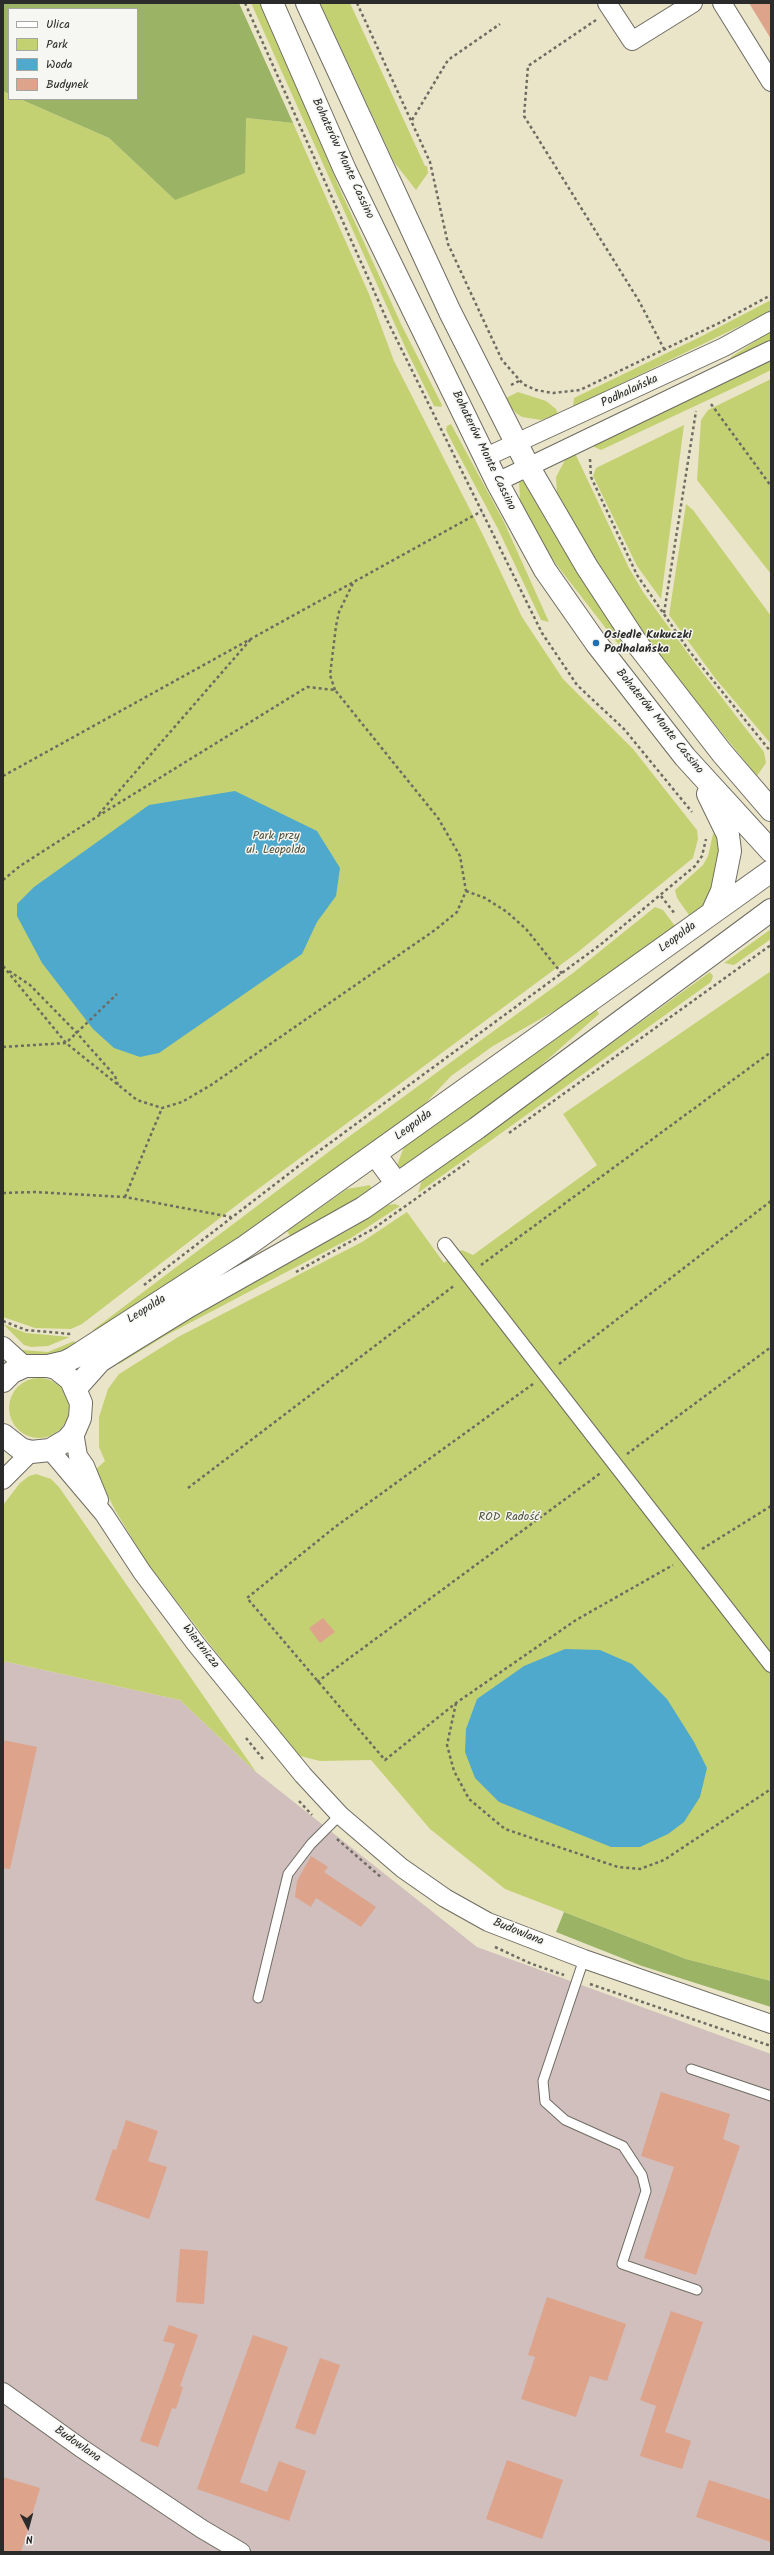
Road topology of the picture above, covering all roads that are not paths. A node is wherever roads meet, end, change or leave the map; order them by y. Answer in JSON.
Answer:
{"nodes":[{"id":1,"x":272,"y":3,"type":"edge"},
{"id":2,"x":308,"y":3,"type":"edge"},
{"id":3,"x":694,"y":3,"type":"edge"},
{"id":4,"x":722,"y":3,"type":"edge"},
{"id":5,"x":600,"y":8,"type":"edge"},
{"id":6,"x":771,"y":82,"type":"edge"},
{"id":7,"x":771,"y":321,"type":"edge"},
{"id":8,"x":771,"y":350,"type":"edge"},
{"id":9,"x":517,"y":444,"type":"junction"},
{"id":10,"x":486,"y":457,"type":"junction"},
{"id":11,"x":528,"y":466,"type":"junction"},
{"id":12,"x":497,"y":482,"type":"junction"},
{"id":13,"x":685,"y":756,"type":"junction"},
{"id":14,"x":771,"y":810,"type":"edge"},
{"id":15,"x":771,"y":851,"type":"edge"},
{"id":16,"x":771,"y":871,"type":"edge"},
{"id":17,"x":771,"y":910,"type":"edge"},
{"id":18,"x":712,"y":913,"type":"junction"},
{"id":19,"x":375,"y":1154,"type":"junction"},
{"id":20,"x":397,"y":1184,"type":"junction"},
{"id":21,"x":445,"y":1245,"type":"dead end"},
{"id":22,"x":3,"y":1346,"type":"edge"},
{"id":23,"x":25,"y":1366,"type":"junction"},
{"id":24,"x":48,"y":1366,"type":"junction"},
{"id":25,"x":3,"y":1381,"type":"edge"},
{"id":26,"x":76,"y":1388,"type":"junction"},
{"id":27,"x":74,"y":1432,"type":"junction"},
{"id":28,"x":3,"y":1437,"type":"edge"},
{"id":29,"x":40,"y":1451,"type":"junction"},
{"id":30,"x":3,"y":1480,"type":"edge"},
{"id":31,"x":104,"y":1514,"type":"junction"},
{"id":32,"x":771,"y":1665,"type":"edge"},
{"id":33,"x":303,"y":1775,"type":"joint"},
{"id":34,"x":340,"y":1815,"type":"junction"},
{"id":35,"x":584,"y":1959,"type":"junction"},
{"id":36,"x":258,"y":1998,"type":"dead end"},
{"id":37,"x":771,"y":2024,"type":"edge"},
{"id":38,"x":691,"y":2069,"type":"dead end"},
{"id":39,"x":771,"y":2096,"type":"edge"},
{"id":40,"x":697,"y":2290,"type":"dead end"},
{"id":41,"x":3,"y":2392,"type":"edge"},
{"id":42,"x":241,"y":2552,"type":"edge"}],
"edges":[{"from":1,"to":10,"type":"street","name":"Bohaterów Monte Cassino"},
{"from":2,"to":9,"type":"street"},
{"from":3,"to":5,"type":"street"},
{"from":4,"to":6,"type":"street"},
{"from":7,"to":9,"type":"street","name":"Podhalańska"},
{"from":8,"to":11,"type":"street","name":"Podhalańska"},
{"from":9,"to":10,"type":"street","name":"Podhalańska"},
{"from":9,"to":11,"type":"street"},
{"from":10,"to":12,"type":"street","name":"Bohaterów Monte Cassino"},
{"from":11,"to":12,"type":"street","name":"Podhalańska"},
{"from":11,"to":14,"type":"street"},
{"from":12,"to":13,"type":"street","name":"Bohaterów Monte Cassino"},
{"from":13,"to":15,"type":"street","name":"Bohaterów Monte Cassino"},
{"from":13,"to":18,"type":"street"},
{"from":16,"to":18,"type":"street","name":"Leopolda"},
{"from":17,"to":20,"type":"street","name":"Leopolda"},
{"from":18,"to":19,"type":"street","name":"Leopolda"},
{"from":19,"to":20,"type":"street"},
{"from":19,"to":24,"type":"street","name":"Leopolda"},
{"from":20,"to":26,"type":"street","name":"Leopolda"},
{"from":21,"to":32,"type":"street"},
{"from":22,"to":23,"type":"street"},
{"from":23,"to":24,"type":"street"},
{"from":23,"to":25,"type":"street"},
{"from":24,"to":26,"type":"street"},
{"from":26,"to":27,"type":"street"},
{"from":27,"to":29,"type":"street"},
{"from":27,"to":31,"type":"street","name":"Wiertnicza"},
{"from":28,"to":29,"type":"street"},
{"from":29,"to":30,"type":"street"},
{"from":29,"to":31,"type":"street","name":"Wiertnicza"},
{"from":31,"to":33,"type":"street","name":"Wiertnicza"},
{"from":33,"to":34,"type":"street","name":"Budowlana"},
{"from":34,"to":35,"type":"street","name":"Budowlana"},
{"from":34,"to":36,"type":"lane"},
{"from":35,"to":37,"type":"street","name":"Budowlana"},
{"from":35,"to":40,"type":"lane"},
{"from":38,"to":39,"type":"lane"},
{"from":41,"to":42,"type":"street","name":"Budowlana"}]}
